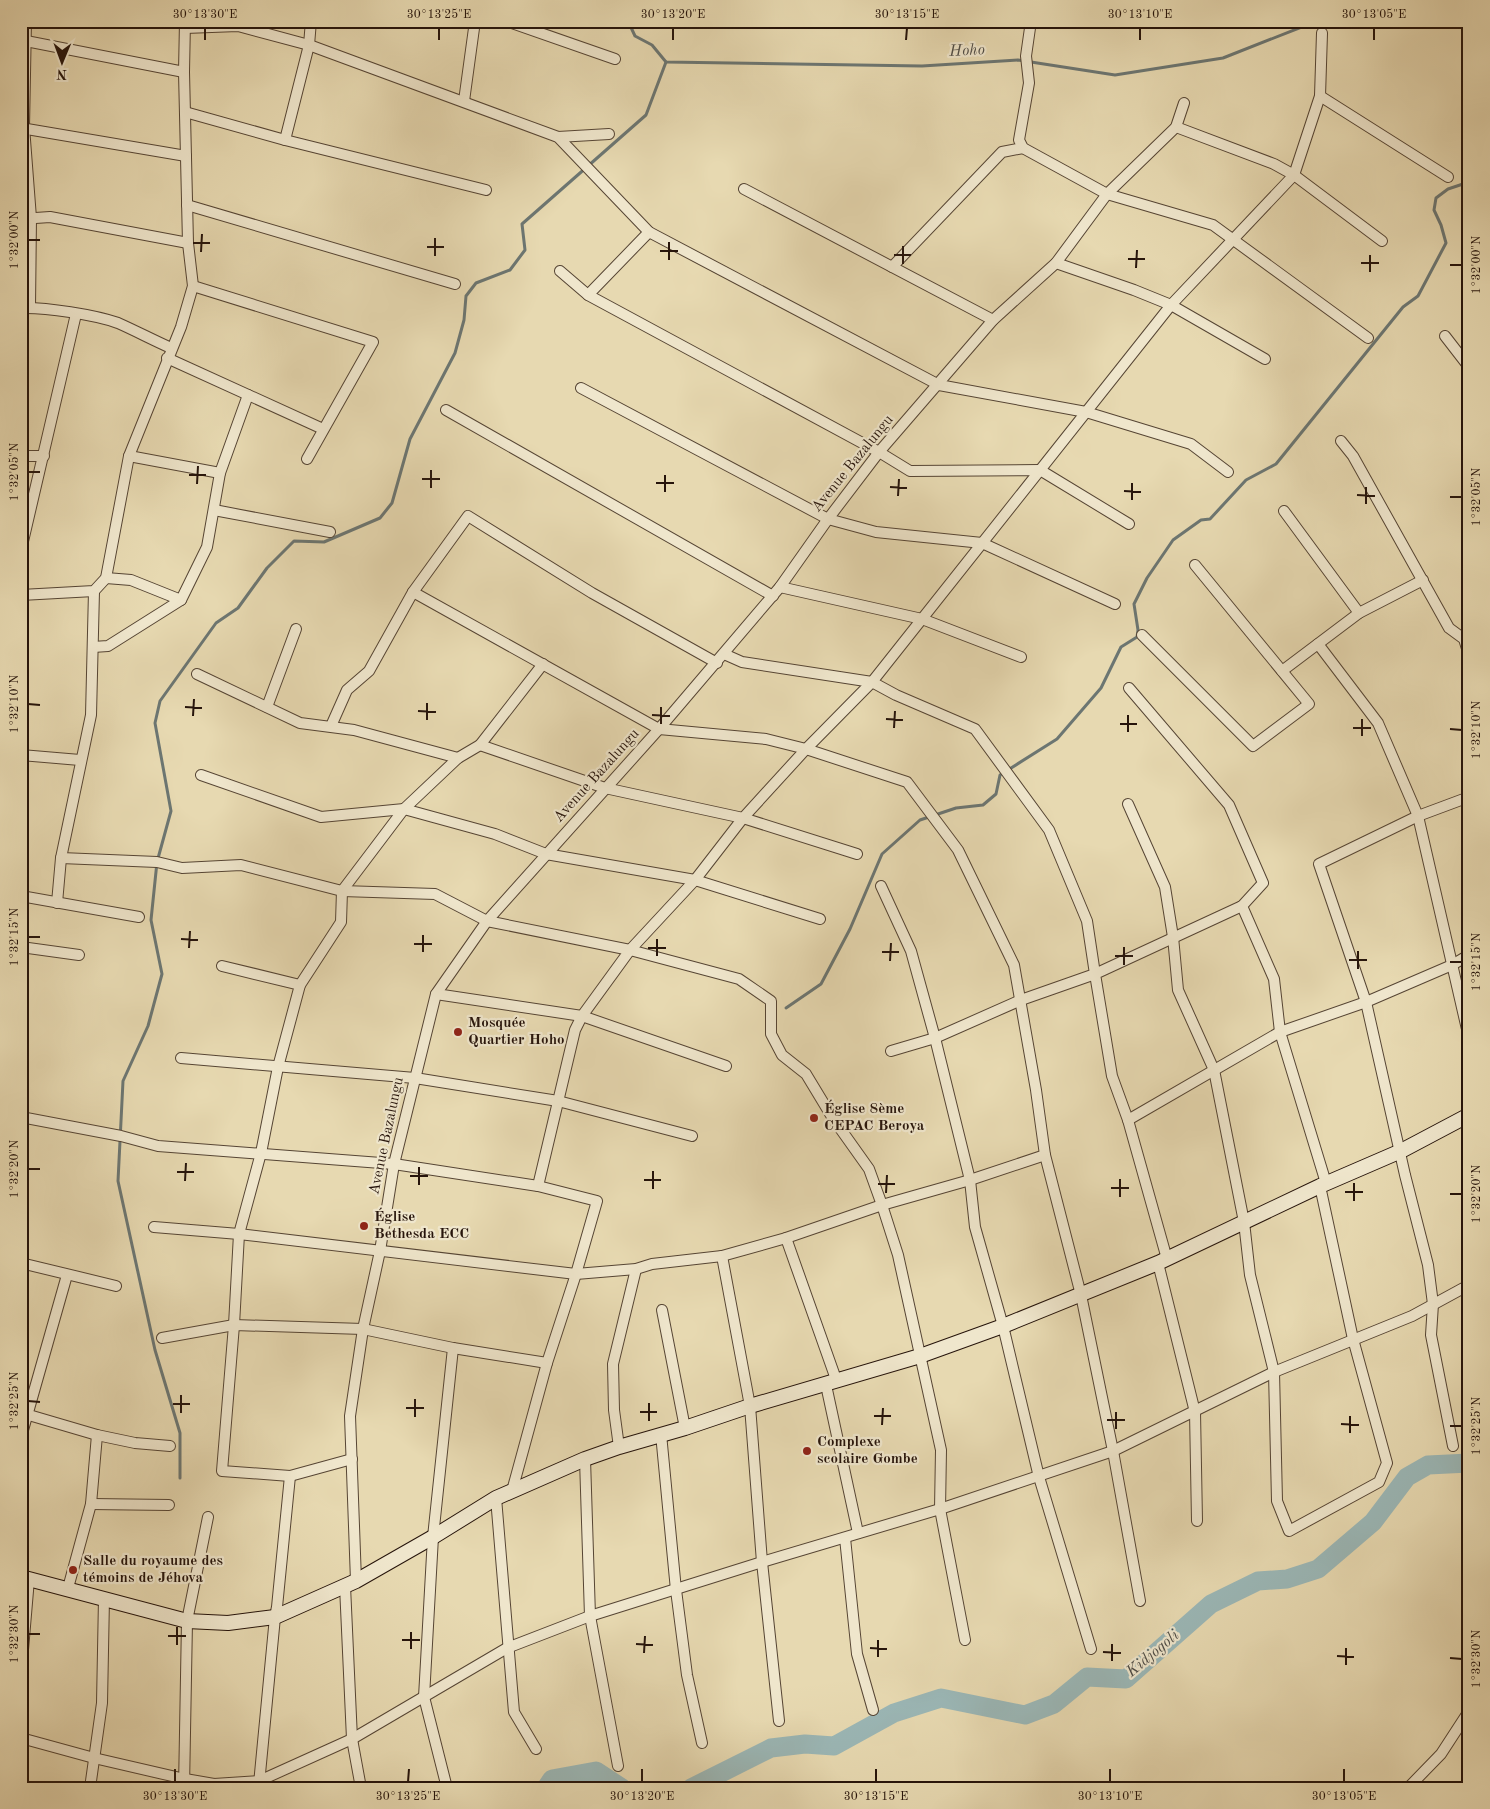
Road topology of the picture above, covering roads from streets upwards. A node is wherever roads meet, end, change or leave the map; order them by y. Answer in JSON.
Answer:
{"nodes":[{"id":1,"x":26,"y":21,"type":"edge"},
{"id":2,"x":311,"y":21,"type":"edge"},
{"id":3,"x":475,"y":21,"type":"edge"},
{"id":4,"x":506,"y":21,"type":"edge"},
{"id":5,"x":1031,"y":21,"type":"edge"},
{"id":6,"x":185,"y":24,"type":"edge"},
{"id":7,"x":1322,"y":33,"type":"dead end"},
{"id":8,"x":26,"y":41,"type":"junction"},
{"id":9,"x":309,"y":45,"type":"junction"},
{"id":10,"x":615,"y":59,"type":"dead end"},
{"id":11,"x":184,"y":72,"type":"junction"},
{"id":12,"x":1320,"y":96,"type":"junction"},
{"id":13,"x":464,"y":101,"type":"junction"},
{"id":14,"x":1184,"y":104,"type":"dead end"},
{"id":15,"x":185,"y":112,"type":"junction"},
{"id":16,"x":23,"y":127,"type":"edge"},
{"id":17,"x":1176,"y":127,"type":"junction"},
{"id":18,"x":609,"y":134,"type":"dead end"},
{"id":19,"x":558,"y":137,"type":"junction"},
{"id":20,"x":285,"y":140,"type":"junction"},
{"id":21,"x":1023,"y":148,"type":"junction"},
{"id":22,"x":186,"y":156,"type":"junction"},
{"id":23,"x":1294,"y":175,"type":"junction"},
{"id":24,"x":1448,"y":178,"type":"dead end"},
{"id":25,"x":744,"y":189,"type":"dead end"},
{"id":26,"x":486,"y":190,"type":"dead end"},
{"id":27,"x":1107,"y":194,"type":"junction"},
{"id":28,"x":187,"y":205,"type":"junction"},
{"id":29,"x":26,"y":218,"type":"edge"},
{"id":30,"x":649,"y":232,"type":"junction"},
{"id":31,"x":1234,"y":239,"type":"junction"},
{"id":32,"x":1382,"y":241,"type":"dead end"},
{"id":33,"x":188,"y":243,"type":"junction"},
{"id":34,"x":1056,"y":264,"type":"junction"},
{"id":35,"x":892,"y":267,"type":"junction"},
{"id":36,"x":560,"y":271,"type":"dead end"},
{"id":37,"x":455,"y":284,"type":"dead end"},
{"id":38,"x":193,"y":286,"type":"junction"},
{"id":39,"x":588,"y":295,"type":"junction"},
{"id":40,"x":1171,"y":305,"type":"junction"},
{"id":41,"x":26,"y":308,"type":"edge"},
{"id":42,"x":76,"y":314,"type":"junction"},
{"id":43,"x":994,"y":320,"type":"junction"},
{"id":44,"x":1445,"y":336,"type":"dead end"},
{"id":45,"x":1368,"y":338,"type":"dead end"},
{"id":46,"x":169,"y":353,"type":"junction"},
{"id":47,"x":1265,"y":359,"type":"dead end"},
{"id":48,"x":1469,"y":367,"type":"edge"},
{"id":49,"x":939,"y":385,"type":"junction"},
{"id":50,"x":581,"y":388,"type":"dead end"},
{"id":51,"x":248,"y":395,"type":"junction"},
{"id":52,"x":446,"y":410,"type":"dead end"},
{"id":53,"x":1086,"y":412,"type":"junction"},
{"id":54,"x":323,"y":429,"type":"junction"},
{"id":55,"x":1341,"y":440,"type":"dead end"},
{"id":56,"x":879,"y":452,"type":"junction"},
{"id":57,"x":21,"y":456,"type":"edge"},
{"id":58,"x":44,"y":456,"type":"junction"},
{"id":59,"x":129,"y":456,"type":"junction"},
{"id":60,"x":306,"y":459,"type":"dead end"},
{"id":61,"x":1040,"y":470,"type":"junction"},
{"id":62,"x":1228,"y":472,"type":"dead end"},
{"id":63,"x":220,"y":473,"type":"junction"},
{"id":64,"x":214,"y":510,"type":"junction"},
{"id":65,"x":1284,"y":512,"type":"dead end"},
{"id":66,"x":828,"y":519,"type":"junction"},
{"id":67,"x":1130,"y":524,"type":"dead end"},
{"id":68,"x":330,"y":532,"type":"dead end"},
{"id":69,"x":982,"y":543,"type":"junction"},
{"id":70,"x":21,"y":550,"type":"edge"},
{"id":71,"x":1195,"y":565,"type":"dead end"},
{"id":72,"x":106,"y":578,"type":"junction"},
{"id":73,"x":1422,"y":580,"type":"junction"},
{"id":74,"x":780,"y":588,"type":"junction"},
{"id":75,"x":94,"y":591,"type":"junction"},
{"id":76,"x":413,"y":592,"type":"junction"},
{"id":77,"x":21,"y":595,"type":"edge"},
{"id":78,"x":772,"y":596,"type":"junction"},
{"id":79,"x":181,"y":600,"type":"junction"},
{"id":80,"x":1115,"y":604,"type":"dead end"},
{"id":81,"x":1359,"y":613,"type":"junction"},
{"id":82,"x":922,"y":618,"type":"junction"},
{"id":83,"x":296,"y":628,"type":"dead end"},
{"id":84,"x":1142,"y":635,"type":"dead end"},
{"id":85,"x":1318,"y":644,"type":"junction"},
{"id":86,"x":93,"y":647,"type":"junction"},
{"id":87,"x":724,"y":654,"type":"junction"},
{"id":88,"x":1469,"y":655,"type":"edge"},
{"id":89,"x":1021,"y":657,"type":"dead end"},
{"id":90,"x":716,"y":663,"type":"junction"},
{"id":91,"x":543,"y":664,"type":"junction"},
{"id":92,"x":1282,"y":671,"type":"junction"},
{"id":93,"x":197,"y":674,"type":"dead end"},
{"id":94,"x":872,"y":682,"type":"junction"},
{"id":95,"x":1129,"y":688,"type":"dead end"},
{"id":96,"x":267,"y":707,"type":"junction"},
{"id":97,"x":332,"y":726,"type":"junction"},
{"id":98,"x":659,"y":729,"type":"junction"},
{"id":99,"x":480,"y":745,"type":"junction"},
{"id":100,"x":806,"y":749,"type":"junction"},
{"id":101,"x":21,"y":755,"type":"edge"},
{"id":102,"x":458,"y":758,"type":"junction"},
{"id":103,"x":80,"y":760,"type":"junction"},
{"id":104,"x":201,"y":775,"type":"dead end"},
{"id":105,"x":605,"y":788,"type":"junction"},
{"id":106,"x":1469,"y":796,"type":"edge"},
{"id":107,"x":1128,"y":804,"type":"dead end"},
{"id":108,"x":404,"y":809,"type":"junction"},
{"id":109,"x":1418,"y":816,"type":"junction"},
{"id":110,"x":743,"y":818,"type":"junction"},
{"id":111,"x":546,"y":854,"type":"junction"},
{"id":112,"x":857,"y":854,"type":"dead end"},
{"id":113,"x":61,"y":858,"type":"junction"},
{"id":114,"x":695,"y":880,"type":"junction"},
{"id":115,"x":882,"y":886,"type":"dead end"},
{"id":116,"x":342,"y":891,"type":"junction"},
{"id":117,"x":21,"y":896,"type":"edge"},
{"id":118,"x":57,"y":904,"type":"junction"},
{"id":119,"x":1242,"y":906,"type":"junction"},
{"id":120,"x":139,"y":917,"type":"dead end"},
{"id":121,"x":820,"y":919,"type":"dead end"},
{"id":122,"x":487,"y":920,"type":"junction"},
{"id":123,"x":1173,"y":937,"type":"junction"},
{"id":124,"x":21,"y":947,"type":"edge"},
{"id":125,"x":630,"y":950,"type":"junction"},
{"id":126,"x":79,"y":955,"type":"dead end"},
{"id":127,"x":1469,"y":955,"type":"edge"},
{"id":128,"x":1452,"y":965,"type":"junction"},
{"id":129,"x":222,"y":966,"type":"dead end"},
{"id":130,"x":1095,"y":974,"type":"junction"},
{"id":131,"x":300,"y":985,"type":"junction"},
{"id":132,"x":436,"y":994,"type":"junction"},
{"id":133,"x":1021,"y":1000,"type":"junction"},
{"id":134,"x":1366,"y":1002,"type":"junction"},
{"id":135,"x":582,"y":1016,"type":"junction"},
{"id":136,"x":1280,"y":1032,"type":"junction"},
{"id":137,"x":935,"y":1038,"type":"junction"},
{"id":138,"x":1469,"y":1038,"type":"edge"},
{"id":139,"x":891,"y":1051,"type":"dead end"},
{"id":140,"x":181,"y":1058,"type":"dead end"},
{"id":141,"x":726,"y":1066,"type":"dead end"},
{"id":142,"x":278,"y":1067,"type":"junction"},
{"id":143,"x":1214,"y":1070,"type":"junction"},
{"id":144,"x":415,"y":1078,"type":"junction"},
{"id":145,"x":558,"y":1101,"type":"junction"},
{"id":146,"x":1469,"y":1115,"type":"edge"},
{"id":147,"x":21,"y":1117,"type":"edge"},
{"id":148,"x":1128,"y":1120,"type":"junction"},
{"id":149,"x":692,"y":1136,"type":"dead end"},
{"id":150,"x":1401,"y":1151,"type":"junction"},
{"id":151,"x":261,"y":1153,"type":"junction"},
{"id":152,"x":1045,"y":1155,"type":"junction"},
{"id":153,"x":394,"y":1164,"type":"junction"},
{"id":154,"x":970,"y":1180,"type":"junction"},
{"id":155,"x":1323,"y":1184,"type":"junction"},
{"id":156,"x":538,"y":1186,"type":"junction"},
{"id":157,"x":882,"y":1205,"type":"junction"},
{"id":158,"x":1244,"y":1222,"type":"junction"},
{"id":159,"x":154,"y":1227,"type":"dead end"},
{"id":160,"x":239,"y":1234,"type":"junction"},
{"id":161,"x":786,"y":1238,"type":"junction"},
{"id":162,"x":380,"y":1251,"type":"junction"},
{"id":163,"x":722,"y":1256,"type":"junction"},
{"id":164,"x":1162,"y":1261,"type":"junction"},
{"id":165,"x":21,"y":1263,"type":"edge"},
{"id":166,"x":636,"y":1269,"type":"junction"},
{"id":167,"x":576,"y":1274,"type":"junction"},
{"id":168,"x":67,"y":1275,"type":"junction"},
{"id":169,"x":1469,"y":1285,"type":"edge"},
{"id":170,"x":116,"y":1286,"type":"dead end"},
{"id":171,"x":1081,"y":1295,"type":"junction"},
{"id":172,"x":1433,"y":1304,"type":"junction"},
{"id":173,"x":662,"y":1310,"type":"dead end"},
{"id":174,"x":234,"y":1325,"type":"junction"},
{"id":175,"x":1003,"y":1326,"type":"junction"},
{"id":176,"x":362,"y":1330,"type":"junction"},
{"id":177,"x":162,"y":1338,"type":"dead end"},
{"id":178,"x":1353,"y":1339,"type":"junction"},
{"id":179,"x":453,"y":1348,"type":"junction"},
{"id":180,"x":920,"y":1356,"type":"junction"},
{"id":181,"x":547,"y":1364,"type":"junction"},
{"id":182,"x":1274,"y":1372,"type":"junction"},
{"id":183,"x":832,"y":1383,"type":"junction"},
{"id":184,"x":750,"y":1406,"type":"junction"},
{"id":185,"x":1195,"y":1412,"type":"junction"},
{"id":186,"x":24,"y":1414,"type":"edge"},
{"id":187,"x":685,"y":1428,"type":"junction"},
{"id":188,"x":662,"y":1434,"type":"junction"},
{"id":189,"x":97,"y":1435,"type":"junction"},
{"id":190,"x":21,"y":1437,"type":"edge"},
{"id":191,"x":170,"y":1446,"type":"dead end"},
{"id":192,"x":1453,"y":1446,"type":"dead end"},
{"id":193,"x":619,"y":1447,"type":"junction"},
{"id":194,"x":1113,"y":1451,"type":"junction"},
{"id":195,"x":352,"y":1459,"type":"junction"},
{"id":196,"x":585,"y":1459,"type":"junction"},
{"id":197,"x":290,"y":1476,"type":"junction"},
{"id":198,"x":1039,"y":1477,"type":"junction"},
{"id":199,"x":512,"y":1491,"type":"junction"},
{"id":200,"x":496,"y":1498,"type":"junction"},
{"id":201,"x":90,"y":1504,"type":"junction"},
{"id":202,"x":169,"y":1505,"type":"dead end"},
{"id":203,"x":940,"y":1510,"type":"junction"},
{"id":204,"x":208,"y":1517,"type":"dead end"},
{"id":205,"x":1197,"y":1521,"type":"dead end"},
{"id":206,"x":858,"y":1533,"type":"junction"},
{"id":207,"x":433,"y":1537,"type":"junction"},
{"id":208,"x":845,"y":1538,"type":"junction"},
{"id":209,"x":762,"y":1562,"type":"junction"},
{"id":210,"x":25,"y":1578,"type":"edge"},
{"id":211,"x":351,"y":1583,"type":"junction"},
{"id":212,"x":68,"y":1588,"type":"junction"},
{"id":213,"x":676,"y":1590,"type":"junction"},
{"id":214,"x":104,"y":1598,"type":"junction"},
{"id":215,"x":1140,"y":1601,"type":"dead end"},
{"id":216,"x":590,"y":1616,"type":"junction"},
{"id":217,"x":274,"y":1617,"type":"junction"},
{"id":218,"x":187,"y":1621,"type":"junction"},
{"id":219,"x":964,"y":1640,"type":"dead end"},
{"id":220,"x":508,"y":1648,"type":"junction"},
{"id":221,"x":1091,"y":1649,"type":"dead end"},
{"id":222,"x":21,"y":1674,"type":"edge"},
{"id":223,"x":424,"y":1697,"type":"junction"},
{"id":224,"x":873,"y":1710,"type":"dead end"},
{"id":225,"x":1469,"y":1711,"type":"edge"},
{"id":226,"x":779,"y":1721,"type":"dead end"},
{"id":227,"x":21,"y":1738,"type":"edge"},
{"id":228,"x":352,"y":1738,"type":"junction"},
{"id":229,"x":702,"y":1744,"type":"dead end"},
{"id":230,"x":536,"y":1749,"type":"dead end"},
{"id":231,"x":94,"y":1758,"type":"junction"},
{"id":232,"x":618,"y":1766,"type":"dead end"},
{"id":233,"x":184,"y":1784,"type":"edge"},
{"id":234,"x":259,"y":1784,"type":"edge"},
{"id":235,"x":90,"y":1788,"type":"edge"},
{"id":236,"x":360,"y":1788,"type":"edge"},
{"id":237,"x":447,"y":1788,"type":"edge"},
{"id":238,"x":1408,"y":1788,"type":"edge"}],
"edges":[{"from":1,"to":8,"type":"street"},
{"from":2,"to":9,"type":"street"},
{"from":3,"to":13,"type":"street"},
{"from":4,"to":10,"type":"street"},
{"from":5,"to":21,"type":"street"},
{"from":6,"to":9,"type":"street"},
{"from":6,"to":11,"type":"street"},
{"from":7,"to":12,"type":"street"},
{"from":8,"to":11,"type":"street"},
{"from":8,"to":16,"type":"street"},
{"from":9,"to":13,"type":"street"},
{"from":9,"to":20,"type":"street"},
{"from":11,"to":15,"type":"street"},
{"from":12,"to":23,"type":"street"},
{"from":12,"to":24,"type":"street"},
{"from":13,"to":19,"type":"street"},
{"from":14,"to":17,"type":"street","name":"Avenue Bazalungu"},
{"from":15,"to":20,"type":"street"},
{"from":15,"to":22,"type":"street"},
{"from":16,"to":22,"type":"street"},
{"from":16,"to":29,"type":"street"},
{"from":17,"to":23,"type":"street"},
{"from":17,"to":27,"type":"street","name":"Avenue Bazalungu"},
{"from":18,"to":19,"type":"street"},
{"from":19,"to":30,"type":"street"},
{"from":20,"to":26,"type":"street"},
{"from":21,"to":27,"type":"street"},
{"from":21,"to":35,"type":"street"},
{"from":22,"to":28,"type":"street"},
{"from":23,"to":31,"type":"street"},
{"from":23,"to":32,"type":"street"},
{"from":25,"to":35,"type":"street"},
{"from":27,"to":31,"type":"street"},
{"from":27,"to":34,"type":"street","name":"Avenue Bazalungu"},
{"from":28,"to":33,"type":"street"},
{"from":28,"to":37,"type":"street"},
{"from":29,"to":33,"type":"street"},
{"from":29,"to":41,"type":"street"},
{"from":30,"to":39,"type":"street"},
{"from":30,"to":49,"type":"street"},
{"from":31,"to":40,"type":"street"},
{"from":31,"to":45,"type":"street"},
{"from":33,"to":38,"type":"street"},
{"from":34,"to":40,"type":"street"},
{"from":34,"to":43,"type":"street","name":"Avenue Bazalungu"},
{"from":35,"to":43,"type":"street"},
{"from":36,"to":39,"type":"street"},
{"from":38,"to":46,"type":"street"},
{"from":38,"to":54,"type":"street"},
{"from":39,"to":56,"type":"street"},
{"from":40,"to":47,"type":"street"},
{"from":40,"to":53,"type":"street"},
{"from":41,"to":42,"type":"street"},
{"from":42,"to":46,"type":"street"},
{"from":42,"to":58,"type":"street"},
{"from":43,"to":49,"type":"street","name":"Avenue Bazalungu"},
{"from":44,"to":48,"type":"street"},
{"from":46,"to":51,"type":"street"},
{"from":46,"to":59,"type":"street"},
{"from":49,"to":53,"type":"street"},
{"from":49,"to":56,"type":"street","name":"Avenue Bazalungu"},
{"from":50,"to":66,"type":"street"},
{"from":51,"to":54,"type":"street"},
{"from":51,"to":63,"type":"street"},
{"from":52,"to":78,"type":"street"},
{"from":53,"to":61,"type":"street"},
{"from":53,"to":62,"type":"street"},
{"from":54,"to":60,"type":"street"},
{"from":55,"to":73,"type":"street"},
{"from":56,"to":61,"type":"street"},
{"from":56,"to":66,"type":"street","name":"Avenue Bazalungu"},
{"from":57,"to":58,"type":"street"},
{"from":58,"to":70,"type":"street"},
{"from":59,"to":63,"type":"street"},
{"from":59,"to":72,"type":"street"},
{"from":61,"to":67,"type":"street"},
{"from":61,"to":69,"type":"street"},
{"from":63,"to":64,"type":"street"},
{"from":64,"to":68,"type":"street"},
{"from":64,"to":79,"type":"street"},
{"from":65,"to":81,"type":"street"},
{"from":66,"to":69,"type":"street"},
{"from":66,"to":74,"type":"street","name":"Avenue Bazalungu"},
{"from":69,"to":80,"type":"street"},
{"from":69,"to":82,"type":"street"},
{"from":71,"to":92,"type":"street"},
{"from":72,"to":75,"type":"street"},
{"from":72,"to":79,"type":"street"},
{"from":73,"to":81,"type":"street"},
{"from":73,"to":88,"type":"street"},
{"from":74,"to":78,"type":"street","name":"Avenue Bazalungu"},
{"from":74,"to":82,"type":"street"},
{"from":75,"to":77,"type":"street"},
{"from":75,"to":86,"type":"street"},
{"from":76,"to":90,"type":"street"},
{"from":76,"to":91,"type":"street"},
{"from":76,"to":97,"type":"street"},
{"from":78,"to":87,"type":"street","name":"Avenue Bazalungu"},
{"from":79,"to":86,"type":"street"},
{"from":81,"to":85,"type":"street"},
{"from":82,"to":89,"type":"street"},
{"from":82,"to":94,"type":"street"},
{"from":83,"to":96,"type":"street"},
{"from":84,"to":92,"type":"street"},
{"from":85,"to":92,"type":"street"},
{"from":85,"to":109,"type":"street"},
{"from":86,"to":103,"type":"street"},
{"from":87,"to":90,"type":"street","name":"Avenue Bazalungu"},
{"from":87,"to":94,"type":"street"},
{"from":90,"to":98,"type":"street","name":"Avenue Bazalungu"},
{"from":91,"to":98,"type":"street"},
{"from":91,"to":99,"type":"street"},
{"from":93,"to":96,"type":"street"},
{"from":94,"to":100,"type":"street"},
{"from":94,"to":130,"type":"street"},
{"from":95,"to":119,"type":"street"},
{"from":96,"to":97,"type":"street"},
{"from":97,"to":102,"type":"street"},
{"from":98,"to":100,"type":"street"},
{"from":98,"to":105,"type":"street","name":"Avenue Bazalungu"},
{"from":99,"to":102,"type":"street"},
{"from":99,"to":105,"type":"street"},
{"from":100,"to":110,"type":"street"},
{"from":100,"to":133,"type":"street"},
{"from":101,"to":103,"type":"street"},
{"from":102,"to":108,"type":"street"},
{"from":103,"to":113,"type":"street"},
{"from":104,"to":108,"type":"street"},
{"from":105,"to":110,"type":"street"},
{"from":105,"to":111,"type":"street","name":"Avenue Bazalungu"},
{"from":106,"to":109,"type":"street"},
{"from":107,"to":123,"type":"street"},
{"from":108,"to":111,"type":"street"},
{"from":108,"to":116,"type":"street"},
{"from":109,"to":128,"type":"street"},
{"from":109,"to":134,"type":"street"},
{"from":110,"to":112,"type":"street"},
{"from":110,"to":114,"type":"street"},
{"from":111,"to":114,"type":"street"},
{"from":111,"to":122,"type":"street","name":"Avenue Bazalungu"},
{"from":113,"to":116,"type":"street"},
{"from":113,"to":118,"type":"street"},
{"from":114,"to":121,"type":"street"},
{"from":114,"to":125,"type":"street"},
{"from":115,"to":137,"type":"street"},
{"from":116,"to":122,"type":"street"},
{"from":116,"to":131,"type":"street"},
{"from":117,"to":118,"type":"street"},
{"from":118,"to":120,"type":"street"},
{"from":119,"to":123,"type":"street"},
{"from":119,"to":136,"type":"street"},
{"from":122,"to":125,"type":"street"},
{"from":122,"to":132,"type":"street","name":"Avenue Bazalungu"},
{"from":123,"to":130,"type":"street"},
{"from":123,"to":143,"type":"street"},
{"from":124,"to":126,"type":"street"},
{"from":125,"to":135,"type":"street"},
{"from":125,"to":157,"type":"street"},
{"from":127,"to":128,"type":"street"},
{"from":128,"to":134,"type":"street"},
{"from":128,"to":138,"type":"street"},
{"from":129,"to":131,"type":"street"},
{"from":130,"to":133,"type":"street"},
{"from":130,"to":148,"type":"street"},
{"from":131,"to":142,"type":"street"},
{"from":132,"to":135,"type":"street"},
{"from":132,"to":144,"type":"street","name":"Avenue Bazalungu"},
{"from":133,"to":137,"type":"street"},
{"from":133,"to":152,"type":"street"},
{"from":134,"to":136,"type":"street"},
{"from":134,"to":150,"type":"street"},
{"from":135,"to":141,"type":"street"},
{"from":135,"to":145,"type":"street"},
{"from":136,"to":143,"type":"street"},
{"from":136,"to":155,"type":"street"},
{"from":137,"to":139,"type":"street"},
{"from":137,"to":154,"type":"street"},
{"from":140,"to":142,"type":"street"},
{"from":142,"to":144,"type":"street"},
{"from":142,"to":151,"type":"street"},
{"from":143,"to":148,"type":"street"},
{"from":143,"to":158,"type":"street"},
{"from":144,"to":145,"type":"street"},
{"from":144,"to":153,"type":"street","name":"Avenue Bazalungu"},
{"from":145,"to":149,"type":"street"},
{"from":145,"to":156,"type":"street"},
{"from":146,"to":150,"type":"street"},
{"from":147,"to":151,"type":"street"},
{"from":148,"to":164,"type":"street"},
{"from":150,"to":155,"type":"street"},
{"from":150,"to":172,"type":"street"},
{"from":151,"to":153,"type":"street"},
{"from":151,"to":160,"type":"street"},
{"from":152,"to":154,"type":"street"},
{"from":152,"to":171,"type":"street"},
{"from":153,"to":156,"type":"street"},
{"from":153,"to":162,"type":"street","name":"Avenue Bazalungu"},
{"from":154,"to":157,"type":"street"},
{"from":154,"to":175,"type":"street"},
{"from":155,"to":158,"type":"street"},
{"from":155,"to":178,"type":"street"},
{"from":156,"to":167,"type":"street"},
{"from":157,"to":161,"type":"street"},
{"from":157,"to":180,"type":"street"},
{"from":158,"to":164,"type":"street"},
{"from":158,"to":182,"type":"street"},
{"from":159,"to":160,"type":"street"},
{"from":160,"to":162,"type":"street"},
{"from":160,"to":174,"type":"street"},
{"from":161,"to":163,"type":"street"},
{"from":161,"to":183,"type":"street"},
{"from":162,"to":167,"type":"street"},
{"from":162,"to":176,"type":"street","name":"Avenue Bazalungu"},
{"from":163,"to":166,"type":"street"},
{"from":163,"to":184,"type":"street"},
{"from":164,"to":171,"type":"street"},
{"from":164,"to":185,"type":"street"},
{"from":165,"to":168,"type":"street"},
{"from":166,"to":167,"type":"street"},
{"from":166,"to":193,"type":"street"},
{"from":167,"to":181,"type":"street"},
{"from":168,"to":170,"type":"street"},
{"from":168,"to":186,"type":"street"},
{"from":169,"to":172,"type":"street"},
{"from":171,"to":175,"type":"street"},
{"from":171,"to":194,"type":"street"},
{"from":172,"to":178,"type":"street"},
{"from":172,"to":192,"type":"street"},
{"from":173,"to":187,"type":"street"},
{"from":174,"to":176,"type":"street"},
{"from":174,"to":177,"type":"street"},
{"from":174,"to":197,"type":"street"},
{"from":175,"to":180,"type":"street"},
{"from":175,"to":198,"type":"street"},
{"from":176,"to":179,"type":"street"},
{"from":176,"to":195,"type":"street","name":"Avenue Bazalungu"},
{"from":178,"to":182,"type":"street"},
{"from":178,"to":182,"type":"street"},
{"from":179,"to":181,"type":"street"},
{"from":179,"to":207,"type":"street"},
{"from":180,"to":183,"type":"street"},
{"from":180,"to":203,"type":"street"},
{"from":181,"to":199,"type":"street"},
{"from":182,"to":185,"type":"street"},
{"from":183,"to":184,"type":"street"},
{"from":183,"to":206,"type":"street"},
{"from":184,"to":187,"type":"street"},
{"from":184,"to":209,"type":"street"},
{"from":185,"to":194,"type":"street"},
{"from":185,"to":205,"type":"street"},
{"from":186,"to":189,"type":"street"},
{"from":186,"to":190,"type":"street"},
{"from":187,"to":188,"type":"street"},
{"from":188,"to":193,"type":"street"},
{"from":188,"to":213,"type":"street"},
{"from":189,"to":191,"type":"street"},
{"from":189,"to":201,"type":"street"},
{"from":193,"to":196,"type":"street"},
{"from":194,"to":198,"type":"street"},
{"from":194,"to":215,"type":"street"},
{"from":195,"to":197,"type":"street"},
{"from":195,"to":211,"type":"street","name":"Avenue Bazalungu"},
{"from":196,"to":199,"type":"street"},
{"from":196,"to":216,"type":"street"},
{"from":197,"to":217,"type":"street"},
{"from":198,"to":203,"type":"street"},
{"from":198,"to":221,"type":"street"},
{"from":199,"to":200,"type":"street"},
{"from":200,"to":207,"type":"street"},
{"from":200,"to":220,"type":"street"},
{"from":201,"to":202,"type":"street"},
{"from":201,"to":212,"type":"street"},
{"from":203,"to":206,"type":"street"},
{"from":203,"to":219,"type":"street"},
{"from":204,"to":218,"type":"street"},
{"from":206,"to":208,"type":"street"},
{"from":207,"to":211,"type":"street"},
{"from":207,"to":223,"type":"street"},
{"from":208,"to":209,"type":"street"},
{"from":208,"to":224,"type":"street"},
{"from":209,"to":213,"type":"street"},
{"from":209,"to":226,"type":"street"},
{"from":210,"to":212,"type":"street"},
{"from":210,"to":222,"type":"street"},
{"from":211,"to":217,"type":"street"},
{"from":211,"to":228,"type":"street","name":"Avenue Bazalungu"},
{"from":212,"to":214,"type":"street"},
{"from":213,"to":216,"type":"street"},
{"from":213,"to":229,"type":"street"},
{"from":214,"to":218,"type":"street"},
{"from":214,"to":231,"type":"street"},
{"from":216,"to":220,"type":"street"},
{"from":216,"to":232,"type":"street"},
{"from":217,"to":218,"type":"street"},
{"from":217,"to":234,"type":"street"},
{"from":218,"to":233,"type":"street"},
{"from":220,"to":223,"type":"street"},
{"from":220,"to":230,"type":"street"},
{"from":223,"to":228,"type":"street"},
{"from":223,"to":237,"type":"street"},
{"from":225,"to":238,"type":"street"},
{"from":227,"to":231,"type":"street"},
{"from":228,"to":234,"type":"street"},
{"from":228,"to":236,"type":"street","name":"Avenue Bazalungu"},
{"from":231,"to":233,"type":"street"},
{"from":231,"to":235,"type":"street"},
{"from":233,"to":234,"type":"street"}]}
